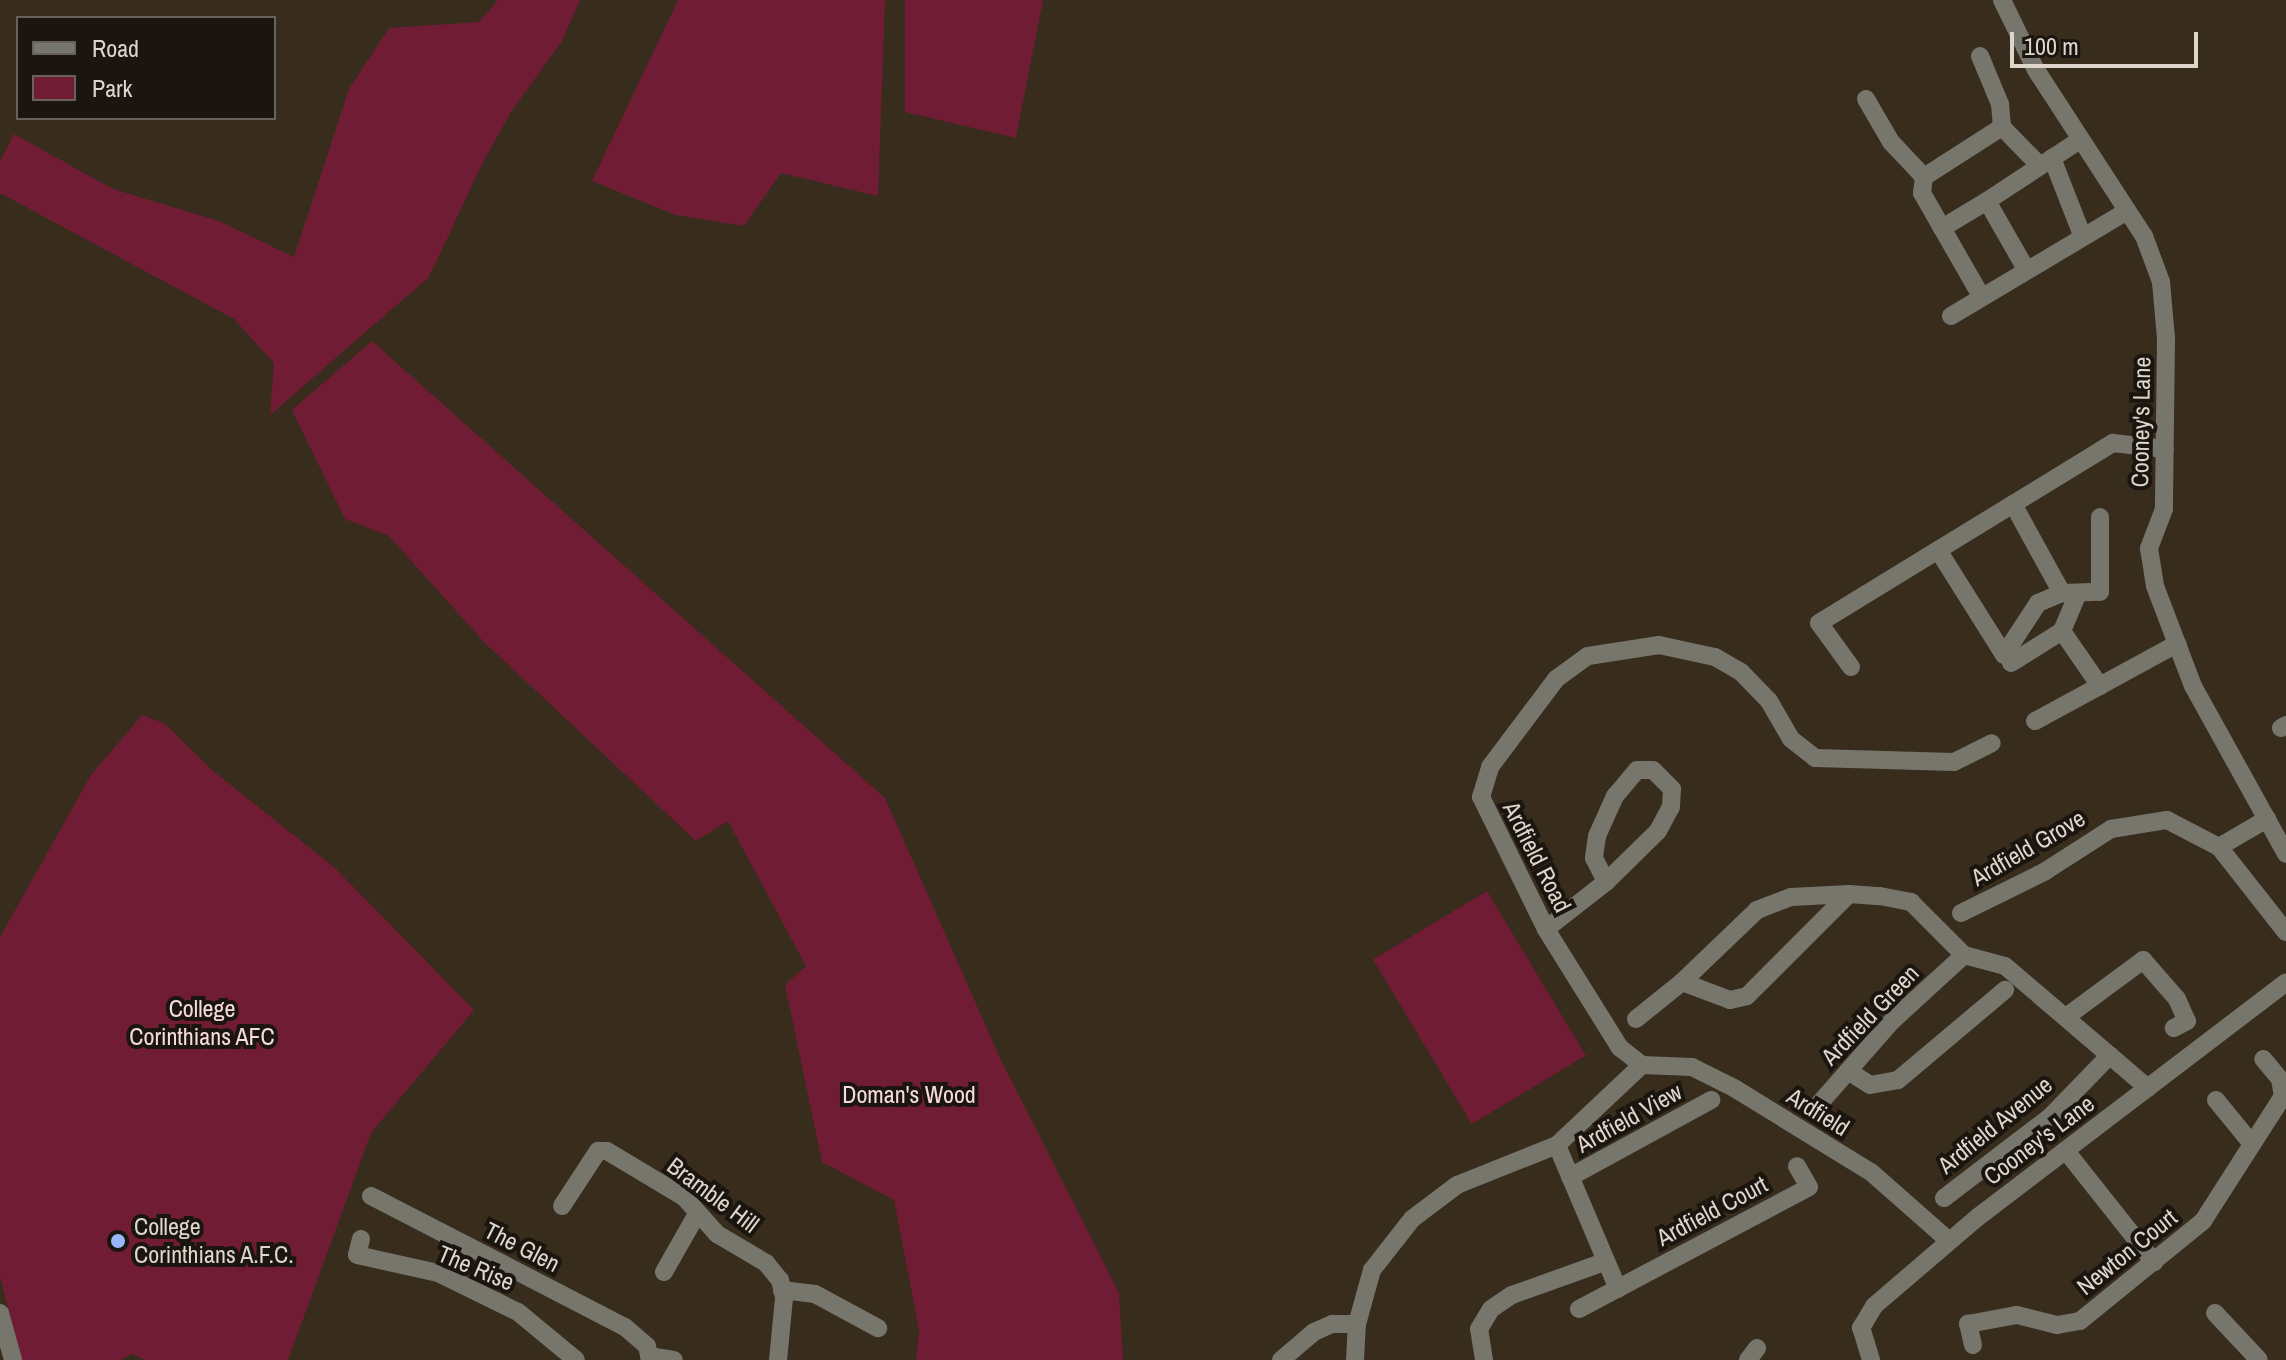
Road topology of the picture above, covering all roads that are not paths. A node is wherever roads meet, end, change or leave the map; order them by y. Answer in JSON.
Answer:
{"nodes":[{"id":1,"x":2002,"y":0,"type":"edge"},
{"id":2,"x":1980,"y":56,"type":"dead end"},
{"id":3,"x":1866,"y":99,"type":"dead end"},
{"id":4,"x":2002,"y":127,"type":"junction"},
{"id":5,"x":2080,"y":140,"type":"junction"},
{"id":6,"x":2046,"y":162,"type":"junction"},
{"id":7,"x":1924,"y":177,"type":"junction"},
{"id":8,"x":1987,"y":201,"type":"junction"},
{"id":9,"x":2127,"y":211,"type":"junction"},
{"id":10,"x":1942,"y":228,"type":"junction"},
{"id":11,"x":2082,"y":235,"type":"junction"},
{"id":12,"x":2026,"y":269,"type":"junction"},
{"id":13,"x":1981,"y":296,"type":"junction"},
{"id":14,"x":1951,"y":316,"type":"dead end"},
{"id":15,"x":2165,"y":449,"type":"junction"},
{"id":16,"x":2013,"y":504,"type":"junction"},
{"id":17,"x":2100,"y":517,"type":"dead end"},
{"id":18,"x":1938,"y":550,"type":"junction"},
{"id":19,"x":2070,"y":593,"type":"junction"},
{"id":20,"x":2062,"y":631,"type":"junction"},
{"id":21,"x":2177,"y":644,"type":"junction"},
{"id":22,"x":2011,"y":663,"type":"dead end"},
{"id":23,"x":1851,"y":667,"type":"dead end"},
{"id":24,"x":2100,"y":686,"type":"junction"},
{"id":25,"x":2035,"y":721,"type":"dead end"},
{"id":26,"x":1992,"y":743,"type":"dead end"},
{"id":27,"x":2267,"y":819,"type":"junction"},
{"id":28,"x":2219,"y":847,"type":"junction"},
{"id":29,"x":2286,"y":854,"type":"edge"},
{"id":30,"x":1606,"y":882,"type":"junction"},
{"id":31,"x":1849,"y":894,"type":"junction"},
{"id":32,"x":2279,"y":908,"type":"edge"},
{"id":33,"x":1961,"y":913,"type":"dead end"},
{"id":34,"x":1546,"y":929,"type":"junction"},
{"id":35,"x":2286,"y":932,"type":"edge"},
{"id":36,"x":1964,"y":955,"type":"junction"},
{"id":37,"x":1682,"y":982,"type":"junction"},
{"id":38,"x":2286,"y":982,"type":"edge"},
{"id":39,"x":2005,"y":990,"type":"dead end"},
{"id":40,"x":2066,"y":1017,"type":"junction"},
{"id":41,"x":1636,"y":1019,"type":"dead end"},
{"id":42,"x":2174,"y":1028,"type":"dead end"},
{"id":43,"x":2110,"y":1055,"type":"junction"},
{"id":44,"x":2263,"y":1059,"type":"dead end"},
{"id":45,"x":1642,"y":1065,"type":"junction"},
{"id":46,"x":1848,"y":1071,"type":"junction"},
{"id":47,"x":2148,"y":1088,"type":"junction"},
{"id":48,"x":1711,"y":1100,"type":"dead end"},
{"id":49,"x":2216,"y":1100,"type":"dead end"},
{"id":50,"x":1812,"y":1112,"type":"dead end"},
{"id":51,"x":2252,"y":1144,"type":"junction"},
{"id":52,"x":1557,"y":1145,"type":"junction"},
{"id":53,"x":2066,"y":1151,"type":"junction"},
{"id":54,"x":1797,"y":1166,"type":"dead end"},
{"id":55,"x":1570,"y":1177,"type":"junction"},
{"id":56,"x":371,"y":1196,"type":"dead end"},
{"id":57,"x":1944,"y":1198,"type":"dead end"},
{"id":58,"x":562,"y":1206,"type":"dead end"},
{"id":59,"x":697,"y":1214,"type":"junction"},
{"id":60,"x":361,"y":1239,"type":"dead end"},
{"id":61,"x":1948,"y":1240,"type":"junction"},
{"id":62,"x":1604,"y":1262,"type":"junction"},
{"id":63,"x":2154,"y":1262,"type":"junction"},
{"id":64,"x":664,"y":1272,"type":"dead end"},
{"id":65,"x":1618,"y":1289,"type":"junction"},
{"id":66,"x":782,"y":1290,"type":"junction"},
{"id":67,"x":1579,"y":1309,"type":"dead end"},
{"id":68,"x":0,"y":1313,"type":"edge"},
{"id":69,"x":2215,"y":1313,"type":"dead end"},
{"id":70,"x":1357,"y":1324,"type":"junction"},
{"id":71,"x":878,"y":1328,"type":"dead end"},
{"id":72,"x":1973,"y":1345,"type":"dead end"},
{"id":73,"x":649,"y":1354,"type":"edge"},
{"id":74,"x":13,"y":1360,"type":"edge"},
{"id":75,"x":576,"y":1360,"type":"edge"},
{"id":76,"x":674,"y":1360,"type":"edge"},
{"id":77,"x":778,"y":1360,"type":"edge"},
{"id":78,"x":1281,"y":1360,"type":"edge"},
{"id":79,"x":1355,"y":1360,"type":"edge"},
{"id":80,"x":1484,"y":1360,"type":"edge"},
{"id":81,"x":1871,"y":1360,"type":"edge"},
{"id":82,"x":2259,"y":1360,"type":"edge"}],
"edges":[{"from":1,"to":5,"type":"street","name":"Cooney's Lane"},
{"from":2,"to":4,"type":"street"},
{"from":3,"to":7,"type":"street"},
{"from":4,"to":6,"type":"street"},
{"from":4,"to":7,"type":"street"},
{"from":5,"to":6,"type":"street"},
{"from":5,"to":9,"type":"street","name":"Cooney's Lane"},
{"from":6,"to":8,"type":"street"},
{"from":6,"to":11,"type":"street"},
{"from":7,"to":10,"type":"street"},
{"from":8,"to":10,"type":"street"},
{"from":8,"to":12,"type":"street"},
{"from":9,"to":11,"type":"street"},
{"from":9,"to":15,"type":"street","name":"Cooney's Lane"},
{"from":10,"to":13,"type":"street"},
{"from":11,"to":12,"type":"street"},
{"from":12,"to":13,"type":"street"},
{"from":13,"to":14,"type":"street"},
{"from":15,"to":16,"type":"street"},
{"from":15,"to":21,"type":"street","name":"Cooney's Lane"},
{"from":16,"to":18,"type":"street"},
{"from":16,"to":19,"type":"street"},
{"from":17,"to":19,"type":"street"},
{"from":18,"to":19,"type":"street"},
{"from":18,"to":23,"type":"street"},
{"from":19,"to":20,"type":"street"},
{"from":20,"to":22,"type":"street"},
{"from":20,"to":24,"type":"street"},
{"from":21,"to":24,"type":"street"},
{"from":21,"to":27,"type":"street","name":"Cooney's Lane"},
{"from":24,"to":25,"type":"street"},
{"from":26,"to":34,"type":"street","name":"Ardfield Road"},
{"from":27,"to":28,"type":"street"},
{"from":27,"to":29,"type":"street","name":"Cooney's Lane"},
{"from":28,"to":32,"type":"street","name":"Ardfield Grove"},
{"from":28,"to":33,"type":"street","name":"Ardfield Grove"},
{"from":30,"to":30,"type":"street"},
{"from":30,"to":34,"type":"street"},
{"from":31,"to":36,"type":"street"},
{"from":31,"to":37,"type":"street"},
{"from":31,"to":37,"type":"street"},
{"from":32,"to":35,"type":"street","name":"Ardfield Grove"},
{"from":34,"to":45,"type":"street","name":"Ardfield Road"},
{"from":36,"to":40,"type":"street"},
{"from":36,"to":46,"type":"street","name":"Ardfield Green"},
{"from":37,"to":41,"type":"street"},
{"from":38,"to":47,"type":"street","name":"Cooney's Lane"},
{"from":39,"to":46,"type":"street"},
{"from":40,"to":42,"type":"street"},
{"from":40,"to":43,"type":"street"},
{"from":43,"to":47,"type":"street"},
{"from":43,"to":57,"type":"street","name":"Ardfield Avenue"},
{"from":44,"to":51,"type":"street","name":"Newton Court"},
{"from":45,"to":52,"type":"street"},
{"from":45,"to":61,"type":"street","name":"Ardfield"},
{"from":46,"to":50,"type":"street","name":"Ardfield Green"},
{"from":47,"to":53,"type":"street","name":"Cooney's Lane"},
{"from":48,"to":55,"type":"street","name":"Ardfield View"},
{"from":49,"to":51,"type":"street"},
{"from":51,"to":63,"type":"street","name":"Newton Court"},
{"from":52,"to":55,"type":"street"},
{"from":52,"to":70,"type":"street"},
{"from":53,"to":61,"type":"street","name":"Cooney's Lane"},
{"from":53,"to":63,"type":"street"},
{"from":54,"to":65,"type":"street","name":"Ardfield Court"},
{"from":55,"to":62,"type":"street"},
{"from":56,"to":73,"type":"street","name":"The Glen"},
{"from":58,"to":59,"type":"street","name":"Bramble Hill"},
{"from":59,"to":64,"type":"street"},
{"from":59,"to":66,"type":"street","name":"Bramble Hill"},
{"from":60,"to":75,"type":"street","name":"The Rise"},
{"from":61,"to":81,"type":"street","name":"Cooney's Lane"},
{"from":62,"to":65,"type":"street"},
{"from":62,"to":80,"type":"street"},
{"from":63,"to":72,"type":"street","name":"Newton Court"},
{"from":65,"to":67,"type":"street"},
{"from":66,"to":71,"type":"street"},
{"from":66,"to":77,"type":"street"},
{"from":68,"to":74,"type":"street"},
{"from":69,"to":82,"type":"street"},
{"from":70,"to":78,"type":"street"},
{"from":70,"to":79,"type":"street"},
{"from":73,"to":76,"type":"street"}]}
